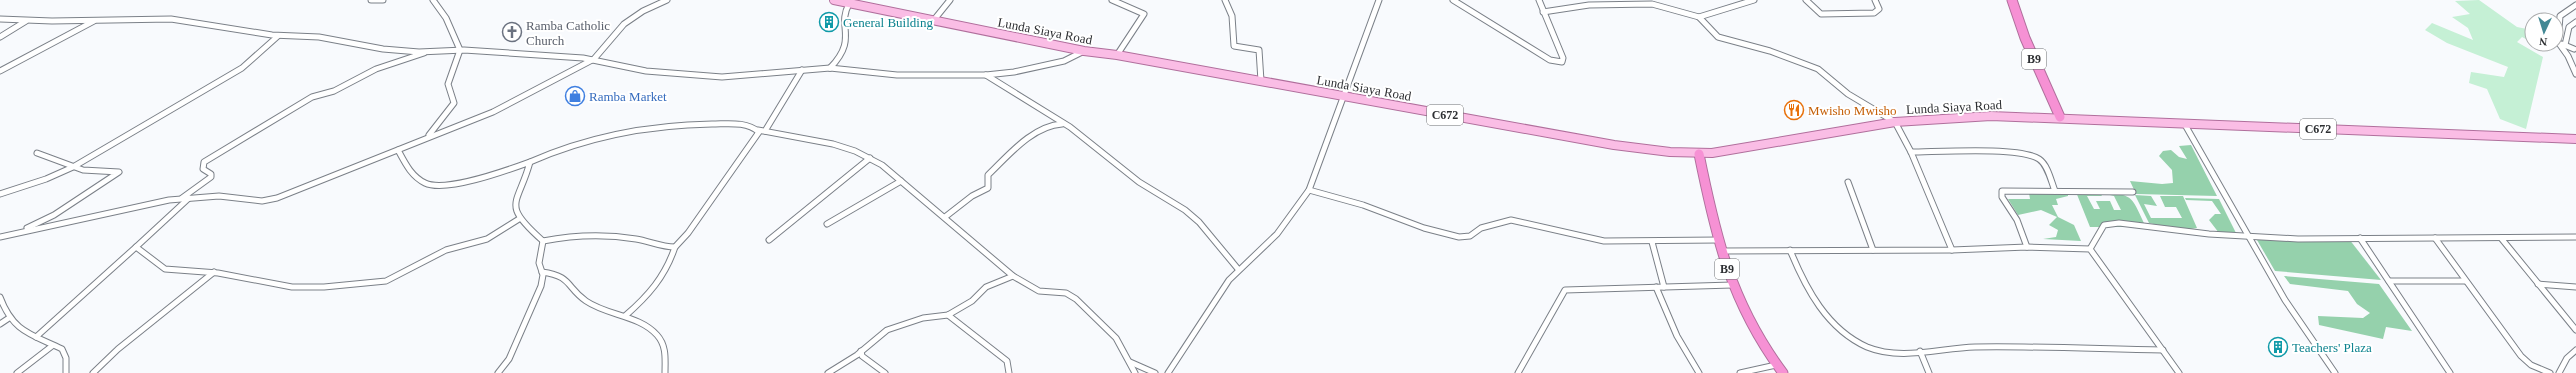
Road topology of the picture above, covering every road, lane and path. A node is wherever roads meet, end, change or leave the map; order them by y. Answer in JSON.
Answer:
{"nodes":[{"id":1,"x":371,"y":0,"type":"edge"},
{"id":2,"x":383,"y":0,"type":"edge"},
{"id":3,"x":433,"y":0,"type":"edge"},
{"id":4,"x":667,"y":0,"type":"edge"},
{"id":5,"x":834,"y":0,"type":"edge"},
{"id":6,"x":950,"y":0,"type":"edge"},
{"id":7,"x":1112,"y":0,"type":"edge"},
{"id":8,"x":1225,"y":0,"type":"edge"},
{"id":9,"x":1372,"y":0,"type":"edge"},
{"id":10,"x":1378,"y":0,"type":"edge"},
{"id":11,"x":1453,"y":0,"type":"edge"},
{"id":12,"x":1540,"y":0,"type":"edge"},
{"id":13,"x":1754,"y":0,"type":"edge"},
{"id":14,"x":1806,"y":0,"type":"edge"},
{"id":15,"x":1876,"y":0,"type":"edge"},
{"id":16,"x":2012,"y":0,"type":"edge"},
{"id":17,"x":849,"y":4,"type":"junction"},
{"id":18,"x":2576,"y":5,"type":"edge"},
{"id":19,"x":1375,"y":8,"type":"junction"},
{"id":20,"x":1544,"y":12,"type":"junction"},
{"id":21,"x":2564,"y":13,"type":"edge"},
{"id":22,"x":1699,"y":17,"type":"junction"},
{"id":23,"x":0,"y":19,"type":"edge"},
{"id":24,"x":26,"y":21,"type":"junction"},
{"id":25,"x":95,"y":21,"type":"junction"},
{"id":26,"x":933,"y":22,"type":"junction"},
{"id":27,"x":2576,"y":22,"type":"edge"},
{"id":28,"x":279,"y":35,"type":"junction"},
{"id":29,"x":0,"y":37,"type":"edge"},
{"id":30,"x":2565,"y":45,"type":"joint"},
{"id":31,"x":2575,"y":49,"type":"edge"},
{"id":32,"x":460,"y":50,"type":"junction"},
{"id":33,"x":2564,"y":50,"type":"edge"},
{"id":34,"x":1084,"y":51,"type":"junction"},
{"id":35,"x":429,"y":52,"type":"junction"},
{"id":36,"x":2567,"y":54,"type":"junction"},
{"id":37,"x":1117,"y":55,"type":"junction"},
{"id":38,"x":594,"y":59,"type":"junction"},
{"id":39,"x":830,"y":68,"type":"junction"},
{"id":40,"x":802,"y":70,"type":"junction"},
{"id":41,"x":0,"y":71,"type":"edge"},
{"id":42,"x":2576,"y":74,"type":"edge"},
{"id":43,"x":986,"y":75,"type":"junction"},
{"id":44,"x":1260,"y":82,"type":"junction"},
{"id":45,"x":1346,"y":97,"type":"junction"},
{"id":46,"x":2060,"y":117,"type":"junction"},
{"id":47,"x":1895,"y":122,"type":"junction"},
{"id":48,"x":2184,"y":123,"type":"junction"},
{"id":49,"x":1070,"y":127,"type":"junction"},
{"id":50,"x":758,"y":130,"type":"junction"},
{"id":51,"x":765,"y":131,"type":"junction"},
{"id":52,"x":428,"y":136,"type":"junction"},
{"id":53,"x":2576,"y":139,"type":"edge"},
{"id":54,"x":398,"y":150,"type":"junction"},
{"id":55,"x":1911,"y":152,"type":"junction"},
{"id":56,"x":37,"y":153,"type":"dead end"},
{"id":57,"x":1699,"y":154,"type":"junction"},
{"id":58,"x":870,"y":158,"type":"junction"},
{"id":59,"x":530,"y":162,"type":"junction"},
{"id":60,"x":73,"y":167,"type":"junction"},
{"id":61,"x":901,"y":180,"type":"junction"},
{"id":62,"x":1848,"y":182,"type":"dead end"},
{"id":63,"x":1309,"y":190,"type":"junction"},
{"id":64,"x":2055,"y":190,"type":"junction"},
{"id":65,"x":2133,"y":192,"type":"dead end"},
{"id":66,"x":0,"y":194,"type":"edge"},
{"id":67,"x":182,"y":198,"type":"junction"},
{"id":68,"x":190,"y":198,"type":"junction"},
{"id":69,"x":945,"y":217,"type":"junction"},
{"id":70,"x":519,"y":219,"type":"junction"},
{"id":71,"x":827,"y":224,"type":"dead end"},
{"id":72,"x":19,"y":232,"type":"junction"},
{"id":73,"x":0,"y":237,"type":"edge"},
{"id":74,"x":2251,"y":237,"type":"junction"},
{"id":75,"x":2576,"y":237,"type":"edge"},
{"id":76,"x":2360,"y":238,"type":"junction"},
{"id":77,"x":2435,"y":238,"type":"junction"},
{"id":78,"x":2501,"y":238,"type":"junction"},
{"id":79,"x":769,"y":240,"type":"dead end"},
{"id":80,"x":1719,"y":240,"type":"junction"},
{"id":81,"x":543,"y":241,"type":"junction"},
{"id":82,"x":1652,"y":242,"type":"junction"},
{"id":83,"x":136,"y":246,"type":"junction"},
{"id":84,"x":675,"y":246,"type":"junction"},
{"id":85,"x":2027,"y":247,"type":"junction"},
{"id":86,"x":2090,"y":249,"type":"junction"},
{"id":87,"x":1790,"y":250,"type":"junction"},
{"id":88,"x":1872,"y":250,"type":"junction"},
{"id":89,"x":1952,"y":250,"type":"junction"},
{"id":90,"x":1722,"y":251,"type":"junction"},
{"id":91,"x":1238,"y":269,"type":"junction"},
{"id":92,"x":214,"y":272,"type":"junction"},
{"id":93,"x":542,"y":272,"type":"junction"},
{"id":94,"x":1013,"y":276,"type":"junction"},
{"id":95,"x":2389,"y":281,"type":"junction"},
{"id":96,"x":2465,"y":281,"type":"junction"},
{"id":97,"x":2538,"y":284,"type":"junction"},
{"id":98,"x":1732,"y":285,"type":"junction"},
{"id":99,"x":1656,"y":287,"type":"junction"},
{"id":100,"x":1664,"y":287,"type":"junction"},
{"id":101,"x":2576,"y":287,"type":"edge"},
{"id":102,"x":0,"y":297,"type":"edge"},
{"id":103,"x":2,"y":307,"type":"edge"},
{"id":104,"x":948,"y":315,"type":"junction"},
{"id":105,"x":625,"y":316,"type":"junction"},
{"id":106,"x":9,"y":318,"type":"junction"},
{"id":107,"x":0,"y":324,"type":"edge"},
{"id":108,"x":2576,"y":330,"type":"edge"},
{"id":109,"x":36,"y":337,"type":"junction"},
{"id":110,"x":52,"y":346,"type":"junction"},
{"id":111,"x":2163,"y":350,"type":"junction"},
{"id":112,"x":2576,"y":350,"type":"edge"},
{"id":113,"x":861,"y":351,"type":"junction"},
{"id":114,"x":1920,"y":351,"type":"junction"},
{"id":115,"x":1130,"y":362,"type":"junction"},
{"id":116,"x":1776,"y":365,"type":"junction"},
{"id":117,"x":17,"y":373,"type":"edge"},
{"id":118,"x":66,"y":373,"type":"edge"},
{"id":119,"x":93,"y":373,"type":"edge"},
{"id":120,"x":498,"y":373,"type":"edge"},
{"id":121,"x":665,"y":373,"type":"edge"},
{"id":122,"x":828,"y":373,"type":"edge"},
{"id":123,"x":885,"y":373,"type":"edge"},
{"id":124,"x":1009,"y":373,"type":"edge"},
{"id":125,"x":1136,"y":373,"type":"edge"},
{"id":126,"x":1156,"y":373,"type":"edge"},
{"id":127,"x":1168,"y":373,"type":"edge"},
{"id":128,"x":1518,"y":373,"type":"edge"},
{"id":129,"x":1699,"y":373,"type":"edge"},
{"id":130,"x":1740,"y":373,"type":"edge"},
{"id":131,"x":1783,"y":373,"type":"edge"},
{"id":132,"x":1929,"y":373,"type":"edge"},
{"id":133,"x":2179,"y":373,"type":"edge"},
{"id":134,"x":2335,"y":373,"type":"edge"},
{"id":135,"x":2450,"y":373,"type":"edge"},
{"id":136,"x":2550,"y":373,"type":"edge"},
{"id":137,"x":2559,"y":373,"type":"edge"}],
"edges":[{"from":1,"to":2,"type":"street"},
{"from":3,"to":32,"type":"street"},
{"from":4,"to":38,"type":"street"},
{"from":5,"to":17,"type":"main road","name":"Lunda Siaya Road","number":"C672"},
{"from":6,"to":26,"type":"street"},
{"from":7,"to":37,"type":"street"},
{"from":8,"to":44,"type":"street"},
{"from":9,"to":19,"type":"street"},
{"from":10,"to":19,"type":"street"},
{"from":11,"to":20,"type":"street"},
{"from":12,"to":20,"type":"street"},
{"from":13,"to":22,"type":"street"},
{"from":14,"to":15,"type":"street"},
{"from":16,"to":46,"type":"highway","number":"B9"},
{"from":17,"to":26,"type":"main road","name":"Lunda Siaya Road","number":"C672"},
{"from":17,"to":39,"type":"street"},
{"from":18,"to":21,"type":"street"},
{"from":19,"to":45,"type":"street"},
{"from":20,"to":22,"type":"street"},
{"from":22,"to":47,"type":"street"},
{"from":23,"to":24,"type":"street"},
{"from":24,"to":25,"type":"street"},
{"from":24,"to":29,"type":"street"},
{"from":25,"to":28,"type":"street"},
{"from":25,"to":41,"type":"street"},
{"from":26,"to":34,"type":"main road","name":"Lunda Siaya Road","number":"C672"},
{"from":27,"to":30,"type":"street"},
{"from":28,"to":35,"type":"street"},
{"from":28,"to":60,"type":"street"},
{"from":30,"to":31,"type":"street"},
{"from":31,"to":36,"type":"street"},
{"from":32,"to":35,"type":"street"},
{"from":32,"to":38,"type":"street"},
{"from":32,"to":52,"type":"street"},
{"from":33,"to":36,"type":"street"},
{"from":34,"to":37,"type":"main road","name":"Lunda Siaya Road","number":"C672"},
{"from":34,"to":43,"type":"street"},
{"from":35,"to":67,"type":"street"},
{"from":36,"to":42,"type":"street"},
{"from":37,"to":44,"type":"main road","name":"Lunda Siaya Road","number":"C672"},
{"from":38,"to":40,"type":"street"},
{"from":38,"to":52,"type":"street"},
{"from":39,"to":40,"type":"street"},
{"from":39,"to":43,"type":"street"},
{"from":40,"to":51,"type":"street"},
{"from":43,"to":49,"type":"street"},
{"from":44,"to":45,"type":"main road","name":"Lunda Siaya Road","number":"C672"},
{"from":45,"to":57,"type":"main road","name":"Lunda Siaya Road","number":"C672"},
{"from":45,"to":63,"type":"street"},
{"from":46,"to":47,"type":"main road","name":"Lunda Siaya Road","number":"C672"},
{"from":46,"to":48,"type":"main road","number":"C672"},
{"from":47,"to":55,"type":"street"},
{"from":47,"to":57,"type":"main road","name":"Lunda Siaya Road","number":"C672"},
{"from":48,"to":53,"type":"main road","number":"C672"},
{"from":48,"to":74,"type":"street"},
{"from":49,"to":69,"type":"street"},
{"from":49,"to":91,"type":"street"},
{"from":50,"to":51,"type":"street"},
{"from":50,"to":59,"type":"street"},
{"from":50,"to":84,"type":"street"},
{"from":51,"to":58,"type":"street"},
{"from":52,"to":54,"type":"street"},
{"from":54,"to":59,"type":"street"},
{"from":54,"to":68,"type":"street"},
{"from":55,"to":64,"type":"street"},
{"from":55,"to":89,"type":"street"},
{"from":56,"to":60,"type":"street"},
{"from":57,"to":80,"type":"highway","number":"B9"},
{"from":58,"to":61,"type":"street"},
{"from":58,"to":79,"type":"street"},
{"from":59,"to":70,"type":"street"},
{"from":60,"to":66,"type":"street"},
{"from":60,"to":72,"type":"street"},
{"from":61,"to":69,"type":"street"},
{"from":61,"to":71,"type":"street"},
{"from":62,"to":88,"type":"street"},
{"from":63,"to":82,"type":"street"},
{"from":63,"to":91,"type":"street"},
{"from":64,"to":65,"type":"street"},
{"from":64,"to":85,"type":"street"},
{"from":67,"to":68,"type":"street"},
{"from":67,"to":72,"type":"street"},
{"from":68,"to":83,"type":"street"},
{"from":69,"to":94,"type":"street"},
{"from":70,"to":81,"type":"street"},
{"from":70,"to":92,"type":"street"},
{"from":72,"to":73,"type":"street"},
{"from":74,"to":76,"type":"street"},
{"from":74,"to":86,"type":"street"},
{"from":74,"to":134,"type":"street"},
{"from":75,"to":78,"type":"street"},
{"from":76,"to":77,"type":"street"},
{"from":76,"to":95,"type":"street"},
{"from":77,"to":78,"type":"street"},
{"from":77,"to":96,"type":"street"},
{"from":78,"to":97,"type":"street"},
{"from":80,"to":82,"type":"street"},
{"from":80,"to":90,"type":"highway","number":"B9"},
{"from":81,"to":84,"type":"street"},
{"from":81,"to":93,"type":"street"},
{"from":82,"to":100,"type":"street"},
{"from":83,"to":92,"type":"street"},
{"from":83,"to":109,"type":"street"},
{"from":84,"to":105,"type":"street"},
{"from":85,"to":86,"type":"street"},
{"from":85,"to":89,"type":"street"},
{"from":86,"to":111,"type":"street"},
{"from":87,"to":88,"type":"street"},
{"from":87,"to":90,"type":"street"},
{"from":87,"to":114,"type":"street"},
{"from":88,"to":89,"type":"street"},
{"from":90,"to":98,"type":"highway","number":"B9"},
{"from":91,"to":127,"type":"street"},
{"from":92,"to":119,"type":"street"},
{"from":93,"to":105,"type":"street"},
{"from":93,"to":120,"type":"street"},
{"from":94,"to":104,"type":"street"},
{"from":94,"to":115,"type":"street"},
{"from":95,"to":96,"type":"street"},
{"from":95,"to":135,"type":"street"},
{"from":96,"to":136,"type":"street"},
{"from":97,"to":101,"type":"street"},
{"from":97,"to":108,"type":"street"},
{"from":98,"to":100,"type":"street"},
{"from":98,"to":116,"type":"highway","number":"B9"},
{"from":99,"to":100,"type":"street"},
{"from":99,"to":128,"type":"street"},
{"from":99,"to":129,"type":"street"},
{"from":102,"to":103,"type":"street"},
{"from":103,"to":106,"type":"street"},
{"from":104,"to":113,"type":"street"},
{"from":104,"to":124,"type":"street"},
{"from":105,"to":121,"type":"street"},
{"from":106,"to":107,"type":"street"},
{"from":106,"to":109,"type":"street"},
{"from":109,"to":110,"type":"street"},
{"from":110,"to":117,"type":"street"},
{"from":110,"to":118,"type":"street"},
{"from":111,"to":114,"type":"street"},
{"from":111,"to":133,"type":"street"},
{"from":112,"to":137,"type":"street"},
{"from":113,"to":122,"type":"street"},
{"from":113,"to":123,"type":"street"},
{"from":114,"to":132,"type":"street"},
{"from":115,"to":125,"type":"street"},
{"from":115,"to":126,"type":"street"},
{"from":116,"to":130,"type":"street"},
{"from":116,"to":131,"type":"highway","number":"B9"}]}
